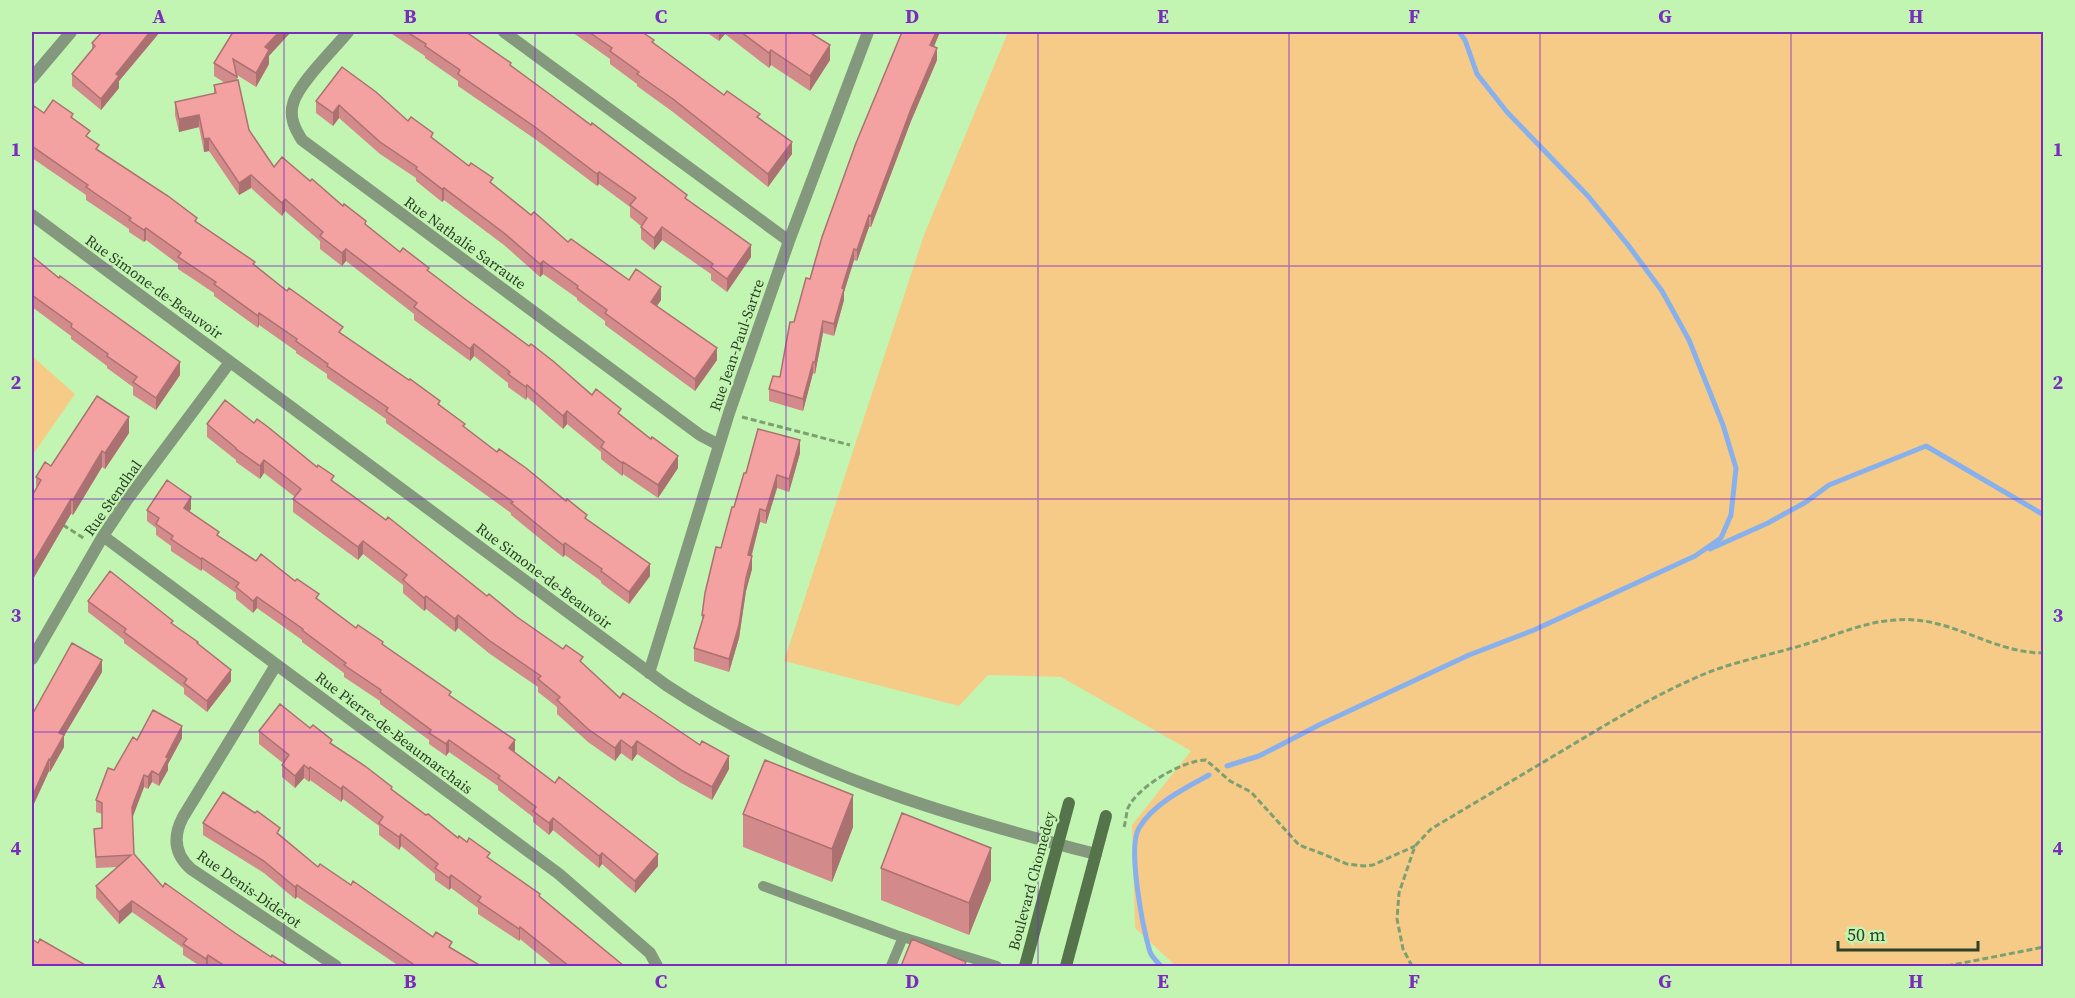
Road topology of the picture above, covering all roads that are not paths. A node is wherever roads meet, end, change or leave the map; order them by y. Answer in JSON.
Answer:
{"nodes":[{"id":1,"x":70,"y":32,"type":"edge"},
{"id":2,"x":348,"y":32,"type":"edge"},
{"id":3,"x":504,"y":32,"type":"edge"},
{"id":4,"x":867,"y":32,"type":"edge"},
{"id":5,"x":32,"y":78,"type":"edge"},
{"id":6,"x":32,"y":215,"type":"edge"},
{"id":7,"x":789,"y":241,"type":"junction"},
{"id":8,"x":230,"y":362,"type":"junction"},
{"id":9,"x":719,"y":445,"type":"junction"},
{"id":10,"x":100,"y":541,"type":"junction"},
{"id":11,"x":32,"y":659,"type":"edge"},
{"id":12,"x":276,"y":664,"type":"junction"},
{"id":13,"x":649,"y":673,"type":"junction"},
{"id":14,"x":1069,"y":803,"type":"dead end"},
{"id":15,"x":1106,"y":816,"type":"dead end"},
{"id":16,"x":1058,"y":844,"type":"junction"},
{"id":17,"x":1096,"y":854,"type":"junction"},
{"id":18,"x":763,"y":886,"type":"dead end"},
{"id":19,"x":903,"y":937,"type":"junction"},
{"id":20,"x":336,"y":966,"type":"edge"},
{"id":21,"x":657,"y":966,"type":"edge"},
{"id":22,"x":891,"y":966,"type":"edge"},
{"id":23,"x":997,"y":966,"type":"edge"},
{"id":24,"x":1025,"y":966,"type":"edge"},
{"id":25,"x":1066,"y":966,"type":"edge"}],
"edges":[{"from":1,"to":5,"type":"street"},
{"from":2,"to":9,"type":"street","name":"Rue Nathalie Sarraute"},
{"from":3,"to":7,"type":"street"},
{"from":4,"to":7,"type":"street","name":"Rue Jean-Paul-Sartre"},
{"from":6,"to":8,"type":"street","name":"Rue Simone-de-Beauvoir"},
{"from":7,"to":9,"type":"street","name":"Rue Jean-Paul-Sartre"},
{"from":8,"to":10,"type":"street","name":"Rue Stendhal"},
{"from":8,"to":13,"type":"street","name":"Rue Simone-de-Beauvoir"},
{"from":9,"to":13,"type":"street","name":"Rue Jean-Paul-Sartre"},
{"from":10,"to":11,"type":"street","name":"Rue Stendhal"},
{"from":10,"to":12,"type":"street","name":"Rue Pierre-de-Beaumarchais"},
{"from":12,"to":20,"type":"street","name":"Rue Denis-Diderot"},
{"from":12,"to":21,"type":"street","name":"Rue Pierre-de-Beaumarchais"},
{"from":13,"to":16,"type":"street","name":"Rue Simone-de-Beauvoir"},
{"from":14,"to":16,"type":"street","name":"Boulevard Chomedey"},
{"from":15,"to":17,"type":"street"},
{"from":16,"to":17,"type":"street","name":"Rue Simone-de-Beauvoir"},
{"from":16,"to":24,"type":"street","name":"Boulevard Chomedey"},
{"from":17,"to":25,"type":"street"},
{"from":18,"to":19,"type":"lane"},
{"from":19,"to":22,"type":"lane"},
{"from":19,"to":23,"type":"lane"}]}
